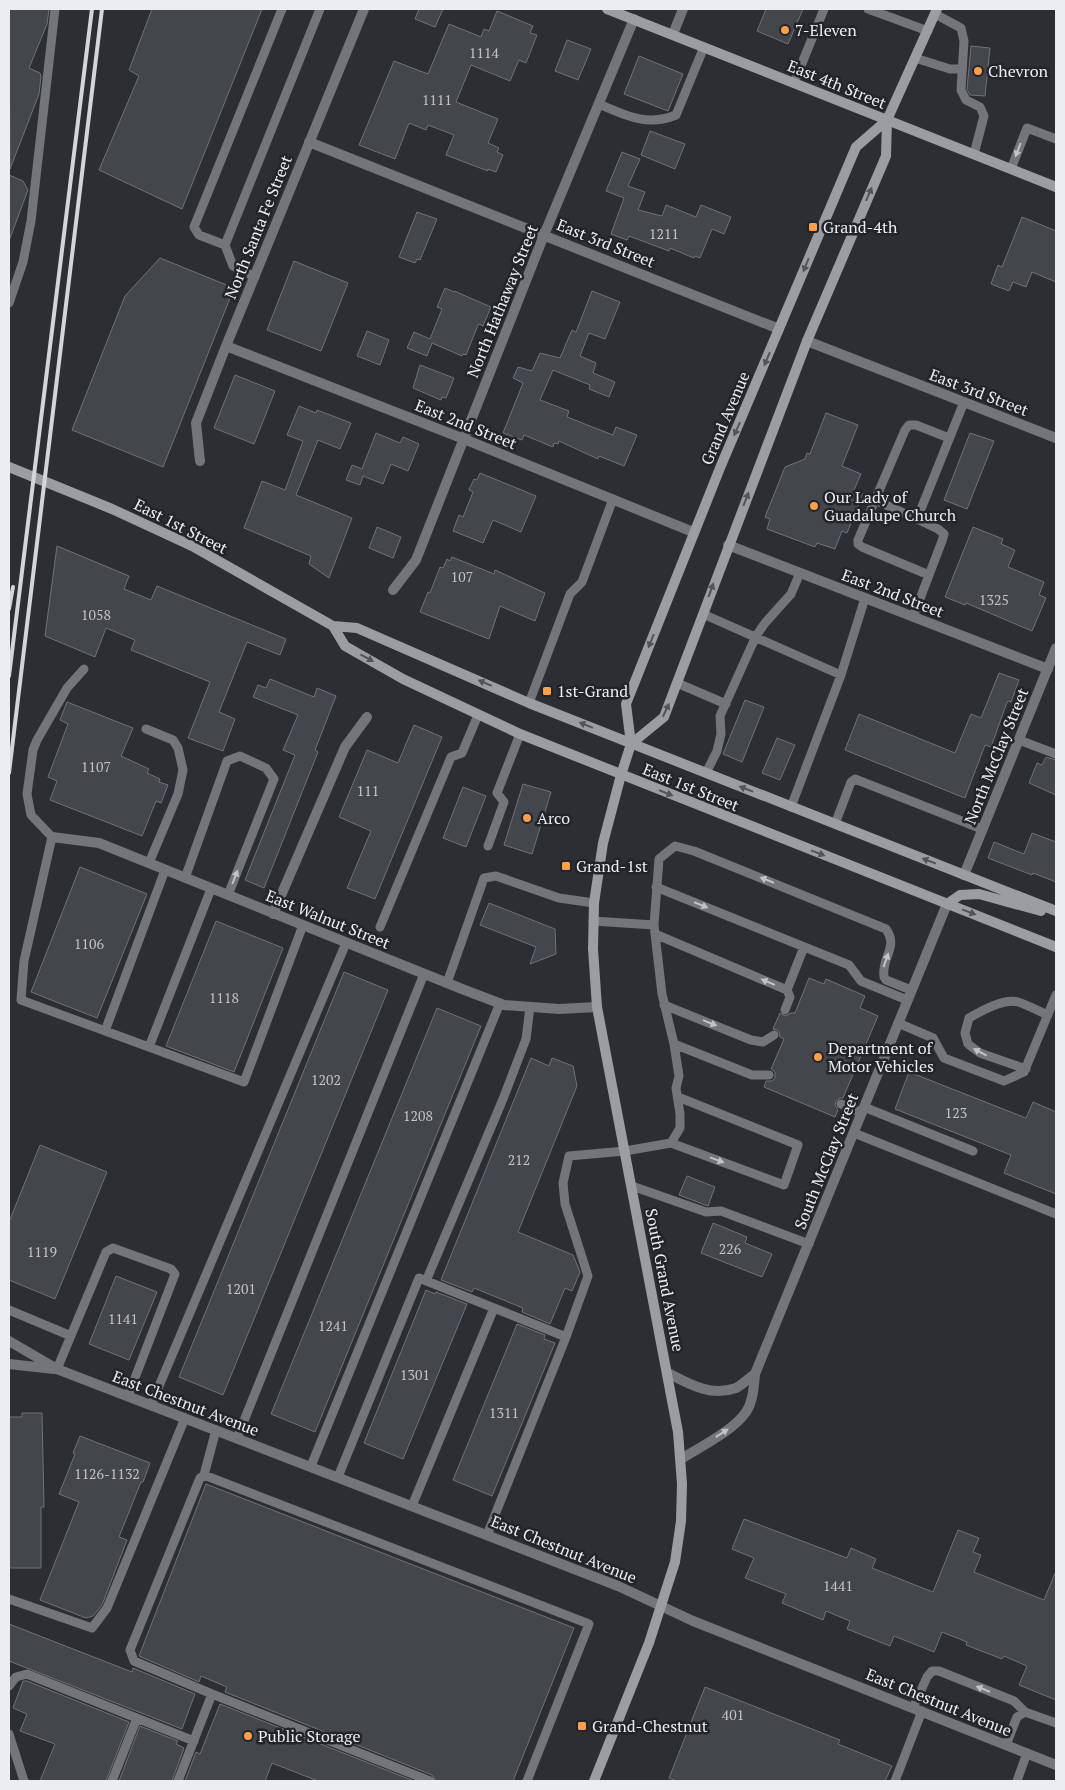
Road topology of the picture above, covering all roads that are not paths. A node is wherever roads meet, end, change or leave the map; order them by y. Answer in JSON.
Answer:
{"nodes":[{"id":1,"x":55,"y":9,"type":"edge"},
{"id":2,"x":282,"y":9,"type":"edge"},
{"id":3,"x":320,"y":9,"type":"edge"},
{"id":4,"x":364,"y":9,"type":"edge"},
{"id":5,"x":607,"y":9,"type":"edge"},
{"id":6,"x":683,"y":9,"type":"edge"},
{"id":7,"x":824,"y":9,"type":"edge"},
{"id":8,"x":868,"y":9,"type":"edge"},
{"id":9,"x":936,"y":11,"type":"edge"},
{"id":10,"x":634,"y":19,"type":"junction"},
{"id":11,"x":928,"y":31,"type":"junction"},
{"id":12,"x":673,"y":34,"type":"junction"},
{"id":13,"x":704,"y":47,"type":"junction"},
{"id":14,"x":915,"y":58,"type":"junction"},
{"id":15,"x":962,"y":69,"type":"junction"},
{"id":16,"x":794,"y":83,"type":"junction"},
{"id":17,"x":599,"y":104,"type":"junction"},
{"id":18,"x":888,"y":120,"type":"junction"},
{"id":19,"x":1056,"y":140,"type":"edge"},
{"id":20,"x":309,"y":142,"type":"junction"},
{"id":21,"x":974,"y":154,"type":"junction"},
{"id":22,"x":1011,"y":169,"type":"junction"},
{"id":23,"x":1056,"y":187,"type":"edge"},
{"id":24,"x":544,"y":235,"type":"junction"},
{"id":25,"x":225,"y":245,"type":"junction"},
{"id":26,"x":255,"y":277,"type":"junction"},
{"id":27,"x":9,"y":303,"type":"edge"},
{"id":28,"x":780,"y":329,"type":"junction"},
{"id":29,"x":807,"y":341,"type":"junction"},
{"id":30,"x":226,"y":346,"type":"junction"},
{"id":31,"x":964,"y":402,"type":"junction"},
{"id":32,"x":949,"y":438,"type":"junction"},
{"id":33,"x":1056,"y":438,"type":"edge"},
{"id":34,"x":464,"y":439,"type":"junction"},
{"id":35,"x":200,"y":461,"type":"dead end"},
{"id":36,"x":9,"y":467,"type":"edge"},
{"id":37,"x":613,"y":499,"type":"junction"},
{"id":38,"x":875,"y":500,"type":"junction"},
{"id":39,"x":919,"y":520,"type":"junction"},
{"id":40,"x":694,"y":532,"type":"junction"},
{"id":41,"x":728,"y":545,"type":"junction"},
{"id":42,"x":800,"y":573,"type":"junction"},
{"id":43,"x":929,"y":575,"type":"junction"},
{"id":44,"x":393,"y":590,"type":"dead end"},
{"id":45,"x":865,"y":598,"type":"junction"},
{"id":46,"x":703,"y":614,"type":"junction"},
{"id":47,"x":913,"y":617,"type":"junction"},
{"id":48,"x":333,"y":626,"type":"junction"},
{"id":49,"x":756,"y":636,"type":"junction"},
{"id":50,"x":1056,"y":648,"type":"edge"},
{"id":51,"x":84,"y":669,"type":"dead end"},
{"id":52,"x":1048,"y":670,"type":"junction"},
{"id":53,"x":842,"y":675,"type":"junction"},
{"id":54,"x":677,"y":684,"type":"junction"},
{"id":55,"x":529,"y":702,"type":"junction"},
{"id":56,"x":726,"y":704,"type":"junction"},
{"id":57,"x":478,"y":715,"type":"junction"},
{"id":58,"x":367,"y":717,"type":"dead end"},
{"id":59,"x":146,"y":729,"type":"dead end"},
{"id":60,"x":520,"y":734,"type":"junction"},
{"id":61,"x":1019,"y":740,"type":"junction"},
{"id":62,"x":631,"y":744,"type":"junction"},
{"id":63,"x":1056,"y":754,"type":"edge"},
{"id":64,"x":706,"y":773,"type":"junction"},
{"id":65,"x":621,"y":775,"type":"junction"},
{"id":66,"x":791,"y":807,"type":"junction"},
{"id":67,"x":834,"y":824,"type":"junction"},
{"id":68,"x":982,"y":829,"type":"junction"},
{"id":69,"x":52,"y":837,"type":"junction"},
{"id":70,"x":488,"y":846,"type":"dead end"},
{"id":71,"x":149,"y":863,"type":"junction"},
{"id":72,"x":165,"y":870,"type":"junction"},
{"id":73,"x":964,"y":875,"type":"junction"},
{"id":74,"x":185,"y":878,"type":"junction"},
{"id":75,"x":656,"y":887,"type":"junction"},
{"id":76,"x":211,"y":889,"type":"junction"},
{"id":77,"x":228,"y":895,"type":"junction"},
{"id":78,"x":594,"y":903,"type":"junction"},
{"id":79,"x":947,"y":904,"type":"junction"},
{"id":80,"x":1056,"y":911,"type":"edge"},
{"id":81,"x":273,"y":914,"type":"junction"},
{"id":82,"x":1056,"y":915,"type":"edge"},
{"id":83,"x":593,"y":921,"type":"junction"},
{"id":84,"x":303,"y":925,"type":"junction"},
{"id":85,"x":380,"y":928,"type":"dead end"},
{"id":86,"x":654,"y":929,"type":"junction"},
{"id":87,"x":346,"y":943,"type":"junction"},
{"id":88,"x":804,"y":947,"type":"junction"},
{"id":89,"x":1056,"y":947,"type":"edge"},
{"id":90,"x":424,"y":974,"type":"junction"},
{"id":91,"x":447,"y":983,"type":"junction"},
{"id":92,"x":787,"y":990,"type":"junction"},
{"id":93,"x":911,"y":990,"type":"junction"},
{"id":94,"x":1056,"y":995,"type":"edge"},
{"id":95,"x":907,"y":1000,"type":"junction"},
{"id":96,"x":500,"y":1003,"type":"junction"},
{"id":97,"x":664,"y":1005,"type":"junction"},
{"id":98,"x":530,"y":1006,"type":"junction"},
{"id":99,"x":597,"y":1007,"type":"junction"},
{"id":100,"x":785,"y":1010,"type":"dead end"},
{"id":101,"x":1048,"y":1015,"type":"junction"},
{"id":102,"x":898,"y":1023,"type":"junction"},
{"id":103,"x":105,"y":1031,"type":"junction"},
{"id":104,"x":774,"y":1035,"type":"dead end"},
{"id":105,"x":674,"y":1044,"type":"junction"},
{"id":106,"x":149,"y":1047,"type":"junction"},
{"id":107,"x":1026,"y":1069,"type":"junction"},
{"id":108,"x":769,"y":1075,"type":"dead end"},
{"id":109,"x":678,"y":1097,"type":"junction"},
{"id":110,"x":841,"y":1104,"type":"dead end"},
{"id":111,"x":863,"y":1110,"type":"junction"},
{"id":112,"x":854,"y":1133,"type":"junction"},
{"id":113,"x":671,"y":1143,"type":"junction"},
{"id":114,"x":625,"y":1151,"type":"junction"},
{"id":115,"x":973,"y":1151,"type":"dead end"},
{"id":116,"x":632,"y":1186,"type":"junction"},
{"id":117,"x":1056,"y":1214,"type":"edge"},
{"id":118,"x":809,"y":1244,"type":"junction"},
{"id":119,"x":426,"y":1281,"type":"junction"},
{"id":120,"x":494,"y":1308,"type":"junction"},
{"id":121,"x":9,"y":1310,"type":"edge"},
{"id":122,"x":71,"y":1336,"type":"junction"},
{"id":123,"x":566,"y":1337,"type":"junction"},
{"id":124,"x":9,"y":1341,"type":"edge"},
{"id":125,"x":9,"y":1364,"type":"edge"},
{"id":126,"x":57,"y":1369,"type":"junction"},
{"id":127,"x":668,"y":1373,"type":"junction"},
{"id":128,"x":755,"y":1374,"type":"junction"},
{"id":129,"x":128,"y":1396,"type":"junction"},
{"id":130,"x":150,"y":1405,"type":"junction"},
{"id":131,"x":186,"y":1418,"type":"junction"},
{"id":132,"x":216,"y":1430,"type":"junction"},
{"id":133,"x":237,"y":1438,"type":"junction"},
{"id":134,"x":681,"y":1459,"type":"junction"},
{"id":135,"x":311,"y":1466,"type":"junction"},
{"id":136,"x":204,"y":1475,"type":"junction"},
{"id":137,"x":338,"y":1477,"type":"junction"},
{"id":138,"x":412,"y":1506,"type":"junction"},
{"id":139,"x":486,"y":1535,"type":"junction"},
{"id":140,"x":9,"y":1599,"type":"edge"},
{"id":141,"x":660,"y":1606,"type":"junction"},
{"id":142,"x":9,"y":1686,"type":"edge"},
{"id":143,"x":212,"y":1694,"type":"junction"},
{"id":144,"x":917,"y":1710,"type":"junction"},
{"id":145,"x":1025,"y":1712,"type":"junction"},
{"id":146,"x":137,"y":1718,"type":"junction"},
{"id":147,"x":1056,"y":1723,"type":"edge"},
{"id":148,"x":9,"y":1734,"type":"edge"},
{"id":149,"x":194,"y":1741,"type":"junction"},
{"id":150,"x":1006,"y":1745,"type":"junction"},
{"id":151,"x":1027,"y":1753,"type":"junction"},
{"id":152,"x":1056,"y":1765,"type":"edge"},
{"id":153,"x":24,"y":1781,"type":"edge"},
{"id":154,"x":112,"y":1781,"type":"edge"},
{"id":155,"x":178,"y":1781,"type":"edge"},
{"id":156,"x":430,"y":1781,"type":"edge"},
{"id":157,"x":527,"y":1781,"type":"edge"},
{"id":158,"x":594,"y":1781,"type":"edge"},
{"id":159,"x":895,"y":1781,"type":"edge"},
{"id":160,"x":1017,"y":1781,"type":"edge"}],
"edges":[{"from":1,"to":27,"type":"lane"},
{"from":2,"to":25,"type":"lane"},
{"from":3,"to":25,"type":"lane"},
{"from":4,"to":20,"type":"street","name":"North Santa Fe Street"},
{"from":5,"to":10,"type":"main road","name":"East 4th Street"},
{"from":6,"to":12,"type":"street"},
{"from":7,"to":16,"type":"lane"},
{"from":8,"to":11,"type":"lane"},
{"from":9,"to":11,"type":"main road","name":"Grand Avenue"},
{"from":9,"to":15,"type":"lane"},
{"from":10,"to":12,"type":"main road","name":"East 4th Street"},
{"from":10,"to":17,"type":"street","name":"North Hathaway Street"},
{"from":11,"to":14,"type":"main road","name":"Grand Avenue"},
{"from":12,"to":13,"type":"main road","name":"East 4th Street"},
{"from":13,"to":16,"type":"main road","name":"East 4th Street"},
{"from":13,"to":17,"type":"lane"},
{"from":14,"to":15,"type":"lane"},
{"from":14,"to":18,"type":"main road","name":"Grand Avenue"},
{"from":15,"to":21,"type":"lane"},
{"from":16,"to":18,"type":"main road","name":"East 4th Street"},
{"from":17,"to":24,"type":"street","name":"North Hathaway Street"},
{"from":18,"to":21,"type":"main road","name":"East 4th Street"},
{"from":18,"to":28,"type":"main road","name":"Grand Avenue","one_way":true},
{"from":29,"to":18,"type":"main road","name":"Grand Avenue","one_way":true},
{"from":19,"to":22,"type":"lane","one_way":true},
{"from":20,"to":24,"type":"street","name":"East 3rd Street"},
{"from":20,"to":26,"type":"street","name":"North Santa Fe Street"},
{"from":21,"to":22,"type":"main road","name":"East 4th Street"},
{"from":22,"to":23,"type":"main road","name":"East 4th Street"},
{"from":24,"to":28,"type":"street","name":"East 3rd Street"},
{"from":24,"to":34,"type":"street","name":"North Hathaway Street"},
{"from":25,"to":26,"type":"lane"},
{"from":26,"to":30,"type":"street","name":"North Santa Fe Street"},
{"from":28,"to":40,"type":"main road","name":"Grand Avenue","one_way":true},
{"from":29,"to":31,"type":"street","name":"East 3rd Street"},
{"from":41,"to":29,"type":"main road","name":"Grand Avenue","one_way":true},
{"from":30,"to":34,"type":"street","name":"East 2nd Street"},
{"from":30,"to":35,"type":"street","name":"North Santa Fe Street"},
{"from":31,"to":32,"type":"lane"},
{"from":31,"to":33,"type":"street","name":"East 3rd Street"},
{"from":32,"to":38,"type":"lane"},
{"from":32,"to":39,"type":"lane"},
{"from":34,"to":37,"type":"street","name":"East 2nd Street"},
{"from":34,"to":44,"type":"street","name":"North Hathaway Street"},
{"from":36,"to":48,"type":"main road","name":"East 1st Street"},
{"from":37,"to":40,"type":"street","name":"East 2nd Street"},
{"from":37,"to":55,"type":"lane"},
{"from":38,"to":39,"type":"lane"},
{"from":38,"to":43,"type":"lane"},
{"from":39,"to":43,"type":"lane"},
{"from":40,"to":62,"type":"main road","name":"Grand Avenue","one_way":true},
{"from":41,"to":42,"type":"street","name":"East 2nd Street"},
{"from":46,"to":41,"type":"main road","name":"Grand Avenue","one_way":true},
{"from":42,"to":45,"type":"street","name":"East 2nd Street"},
{"from":42,"to":49,"type":"lane"},
{"from":43,"to":47,"type":"lane"},
{"from":45,"to":47,"type":"street","name":"East 2nd Street"},
{"from":45,"to":53,"type":"lane"},
{"from":46,"to":49,"type":"lane"},
{"from":46,"to":54,"type":"main road","name":"Grand Avenue"},
{"from":47,"to":52,"type":"street","name":"East 2nd Street"},
{"from":55,"to":48,"type":"main road","name":"East 1st Street","one_way":true},
{"from":48,"to":57,"type":"main road","name":"East 1st Street","one_way":true},
{"from":49,"to":53,"type":"lane"},
{"from":49,"to":56,"type":"lane"},
{"from":50,"to":52,"type":"street","name":"North McClay Street"},
{"from":51,"to":69,"type":"lane"},
{"from":52,"to":61,"type":"street","name":"North McClay Street"},
{"from":53,"to":66,"type":"lane"},
{"from":54,"to":56,"type":"lane"},
{"from":62,"to":54,"type":"main road","name":"Grand Avenue","one_way":true},
{"from":62,"to":55,"type":"main road","name":"East 1st Street","one_way":true},
{"from":56,"to":64,"type":"lane"},
{"from":57,"to":60,"type":"main road","name":"East 1st Street"},
{"from":57,"to":85,"type":"lane"},
{"from":58,"to":81,"type":"street"},
{"from":59,"to":71,"type":"lane"},
{"from":60,"to":65,"type":"main road","name":"East 1st Street"},
{"from":60,"to":70,"type":"lane"},
{"from":61,"to":63,"type":"lane"},
{"from":61,"to":68,"type":"street","name":"North McClay Street"},
{"from":62,"to":64,"type":"main road","name":"East 1st Street"},
{"from":62,"to":65,"type":"main road","name":"Grand Avenue"},
{"from":66,"to":64,"type":"main road","name":"East 1st Street","one_way":true},
{"from":65,"to":78,"type":"main road","name":"South Grand Avenue"},
{"from":65,"to":79,"type":"main road","name":"East 1st Street","one_way":true},
{"from":66,"to":67,"type":"main road","name":"East 1st Street"},
{"from":67,"to":68,"type":"lane"},
{"from":73,"to":67,"type":"main road","name":"East 1st Street","one_way":true},
{"from":68,"to":73,"type":"street","name":"North McClay Street"},
{"from":69,"to":71,"type":"street","name":"East Walnut Street"},
{"from":69,"to":103,"type":"lane"},
{"from":71,"to":72,"type":"street","name":"East Walnut Street"},
{"from":72,"to":74,"type":"street","name":"East Walnut Street"},
{"from":72,"to":103,"type":"lane"},
{"from":73,"to":80,"type":"main road","name":"East 1st Street"},
{"from":74,"to":76,"type":"street","name":"East Walnut Street"},
{"from":77,"to":74,"type":"lane","one_way":true},
{"from":75,"to":86,"type":"lane"},
{"from":75,"to":88,"type":"lane","one_way":true},
{"from":93,"to":75,"type":"lane","one_way":true},
{"from":76,"to":77,"type":"street","name":"East Walnut Street"},
{"from":76,"to":106,"type":"lane"},
{"from":77,"to":81,"type":"street","name":"East Walnut Street"},
{"from":78,"to":83,"type":"main road","name":"South Grand Avenue"},
{"from":78,"to":91,"type":"lane"},
{"from":79,"to":82,"type":"main road"},
{"from":79,"to":89,"type":"main road","name":"East 1st Street","one_way":true},
{"from":79,"to":93,"type":"street","name":"South McClay Street"},
{"from":81,"to":84,"type":"street","name":"East Walnut Street"},
{"from":83,"to":86,"type":"lane"},
{"from":83,"to":99,"type":"main road","name":"South Grand Avenue"},
{"from":84,"to":87,"type":"street","name":"East Walnut Street"},
{"from":84,"to":106,"type":"lane"},
{"from":92,"to":86,"type":"lane","one_way":true},
{"from":86,"to":97,"type":"lane"},
{"from":87,"to":90,"type":"street","name":"East Walnut Street"},
{"from":87,"to":130,"type":"lane"},
{"from":88,"to":92,"type":"lane"},
{"from":88,"to":95,"type":"lane"},
{"from":90,"to":91,"type":"street","name":"East Walnut Street"},
{"from":90,"to":133,"type":"lane"},
{"from":91,"to":96,"type":"street","name":"East Walnut Street"},
{"from":92,"to":100,"type":"lane"},
{"from":93,"to":95,"type":"street","name":"South McClay Street"},
{"from":94,"to":101,"type":"lane"},
{"from":95,"to":102,"type":"street","name":"South McClay Street"},
{"from":96,"to":98,"type":"street","name":"East Walnut Street"},
{"from":96,"to":135,"type":"lane"},
{"from":97,"to":104,"type":"lane","one_way":true},
{"from":97,"to":105,"type":"lane"},
{"from":98,"to":99,"type":"street","name":"East Walnut Street"},
{"from":98,"to":119,"type":"lane"},
{"from":99,"to":114,"type":"main road","name":"South Grand Avenue"},
{"from":101,"to":107,"type":"lane"},
{"from":107,"to":101,"type":"lane","one_way":true},
{"from":102,"to":107,"type":"lane"},
{"from":102,"to":111,"type":"street","name":"South McClay Street"},
{"from":103,"to":106,"type":"lane"},
{"from":105,"to":108,"type":"lane"},
{"from":105,"to":109,"type":"lane"},
{"from":109,"to":113,"type":"lane"},
{"from":113,"to":109,"type":"lane","one_way":true},
{"from":110,"to":111,"type":"lane"},
{"from":111,"to":112,"type":"street","name":"South McClay Street"},
{"from":111,"to":115,"type":"lane"},
{"from":112,"to":117,"type":"lane"},
{"from":112,"to":118,"type":"street","name":"South McClay Street"},
{"from":113,"to":114,"type":"lane"},
{"from":114,"to":116,"type":"main road","name":"South Grand Avenue"},
{"from":114,"to":123,"type":"lane"},
{"from":116,"to":118,"type":"lane"},
{"from":116,"to":127,"type":"main road","name":"South Grand Avenue"},
{"from":118,"to":128,"type":"street","name":"South McClay Street"},
{"from":119,"to":120,"type":"lane"},
{"from":119,"to":137,"type":"lane"},
{"from":120,"to":123,"type":"lane"},
{"from":120,"to":138,"type":"lane"},
{"from":121,"to":122,"type":"lane"},
{"from":122,"to":126,"type":"lane"},
{"from":122,"to":129,"type":"lane"},
{"from":123,"to":139,"type":"lane"},
{"from":124,"to":126,"type":"street","name":"East Chestnut Avenue"},
{"from":125,"to":126,"type":"street","name":"East Chestnut Avenue"},
{"from":126,"to":129,"type":"street","name":"East Chestnut Avenue"},
{"from":127,"to":128,"type":"street"},
{"from":127,"to":134,"type":"main road","name":"South Grand Avenue"},
{"from":134,"to":128,"type":"street","name":"South McClay Street","one_way":true},
{"from":129,"to":130,"type":"street","name":"East Chestnut Avenue"},
{"from":130,"to":131,"type":"street","name":"East Chestnut Avenue"},
{"from":131,"to":132,"type":"street","name":"East Chestnut Avenue"},
{"from":131,"to":140,"type":"lane"},
{"from":132,"to":133,"type":"street","name":"East Chestnut Avenue"},
{"from":132,"to":136,"type":"lane"},
{"from":133,"to":135,"type":"street","name":"East Chestnut Avenue"},
{"from":134,"to":141,"type":"main road","name":"South Grand Avenue"},
{"from":135,"to":137,"type":"street","name":"East Chestnut Avenue"},
{"from":136,"to":143,"type":"lane"},
{"from":136,"to":157,"type":"lane"},
{"from":137,"to":138,"type":"street","name":"East Chestnut Avenue"},
{"from":138,"to":139,"type":"street","name":"East Chestnut Avenue"},
{"from":139,"to":141,"type":"street","name":"East Chestnut Avenue"},
{"from":141,"to":144,"type":"street","name":"East Chestnut Avenue"},
{"from":141,"to":158,"type":"main road","name":"South Grand Avenue"},
{"from":142,"to":146,"type":"lane"},
{"from":143,"to":149,"type":"lane"},
{"from":143,"to":156,"type":"lane"},
{"from":145,"to":144,"type":"lane","one_way":true},
{"from":144,"to":150,"type":"street","name":"East Chestnut Avenue"},
{"from":144,"to":159,"type":"lane"},
{"from":145,"to":147,"type":"lane"},
{"from":145,"to":150,"type":"lane"},
{"from":146,"to":149,"type":"lane"},
{"from":146,"to":154,"type":"lane"},
{"from":148,"to":153,"type":"lane"},
{"from":149,"to":155,"type":"lane"},
{"from":150,"to":151,"type":"street","name":"East Chestnut Avenue"},
{"from":151,"to":152,"type":"street","name":"East Chestnut Avenue"},
{"from":151,"to":160,"type":"lane"}]}
